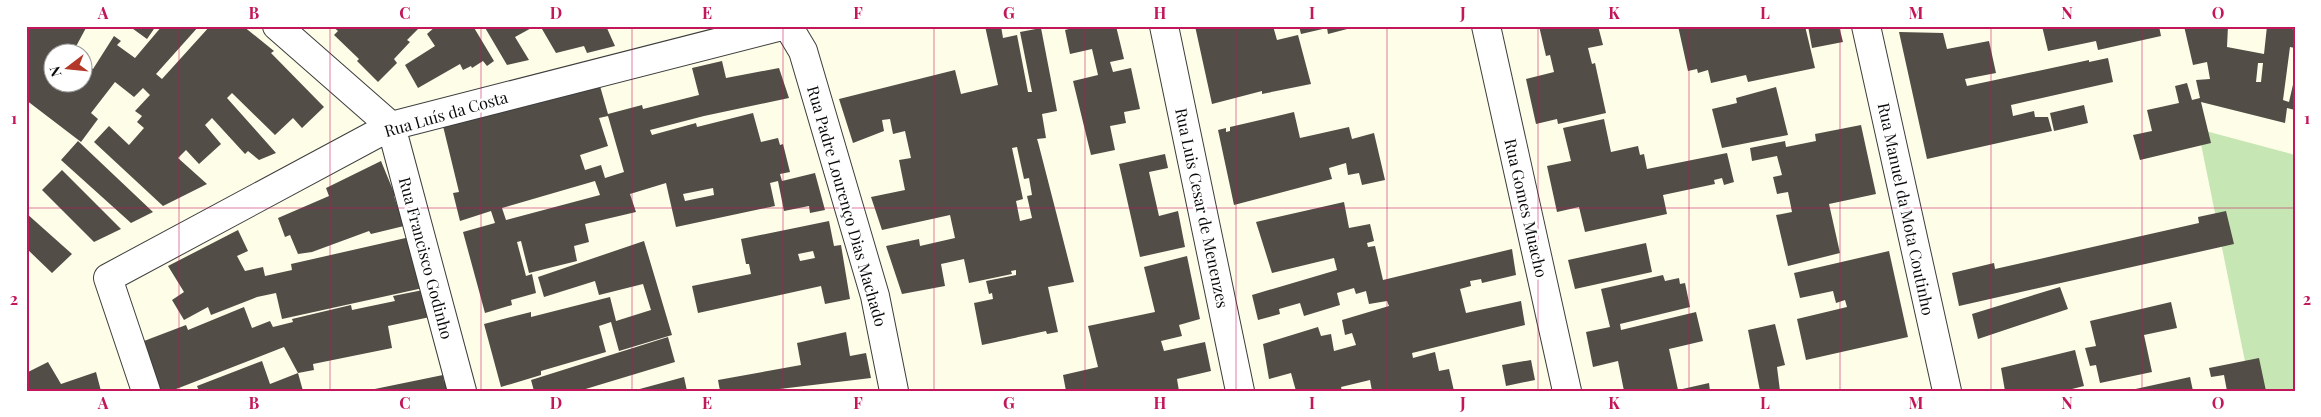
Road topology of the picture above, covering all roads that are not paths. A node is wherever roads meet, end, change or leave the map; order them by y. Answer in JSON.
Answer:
{"nodes":[{"id":1,"x":277,"y":26,"type":"edge"},
{"id":2,"x":782,"y":26,"type":"edge"},
{"id":3,"x":788,"y":26,"type":"edge"},
{"id":4,"x":1164,"y":26,"type":"edge"},
{"id":5,"x":1486,"y":26,"type":"edge"},
{"id":6,"x":1866,"y":26,"type":"edge"},
{"id":7,"x":390,"y":126,"type":"junction"},
{"id":8,"x":146,"y":391,"type":"edge"},
{"id":9,"x":462,"y":391,"type":"edge"},
{"id":10,"x":894,"y":391,"type":"edge"},
{"id":11,"x":1240,"y":391,"type":"edge"},
{"id":12,"x":1567,"y":391,"type":"edge"},
{"id":13,"x":1947,"y":391,"type":"edge"}],
"edges":[{"from":1,"to":7,"type":"street"},
{"from":2,"to":7,"type":"street","name":"Rua Luís da Costa"},
{"from":3,"to":10,"type":"street","name":"Rua Padre Lourenço Dias Machado"},
{"from":4,"to":11,"type":"street","name":"Rua Luis Cesar de Menenzes"},
{"from":5,"to":12,"type":"street","name":"Rua Gomes Muacho"},
{"from":6,"to":13,"type":"street","name":"Rua Manuel da Mota Coutinho"},
{"from":7,"to":8,"type":"street","name":"Rua Luís da Costa"},
{"from":7,"to":9,"type":"street","name":"Rua Francisco Godinho"}]}
